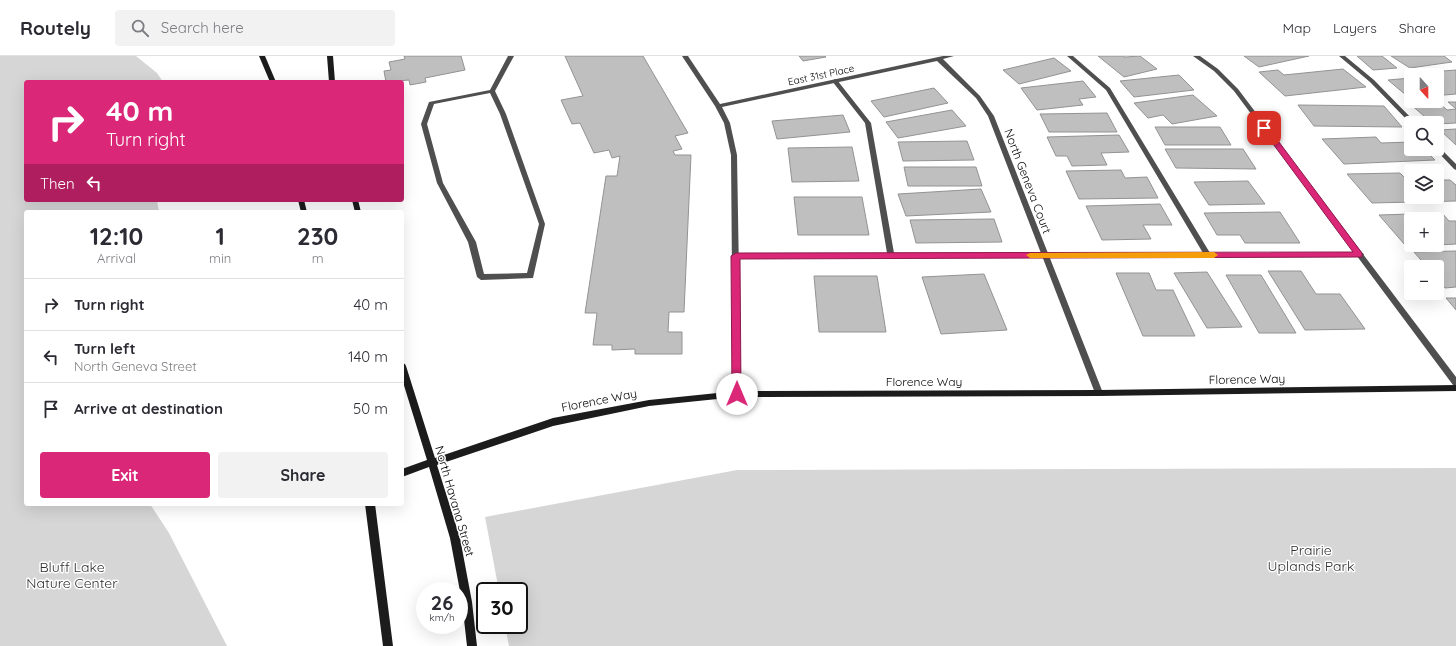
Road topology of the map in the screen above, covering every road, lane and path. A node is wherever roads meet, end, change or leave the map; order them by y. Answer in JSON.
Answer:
{"nodes":[{"id":1,"x":262,"y":56,"type":"edge"},
{"id":2,"x":330,"y":56,"type":"edge"},
{"id":3,"x":511,"y":56,"type":"edge"},
{"id":4,"x":685,"y":56,"type":"edge"},
{"id":5,"x":951,"y":56,"type":"edge"},
{"id":6,"x":1070,"y":56,"type":"edge"},
{"id":7,"x":1196,"y":56,"type":"edge"},
{"id":8,"x":1342,"y":56,"type":"edge"},
{"id":9,"x":939,"y":59,"type":"junction"},
{"id":10,"x":272,"y":80,"type":"edge"},
{"id":11,"x":332,"y":80,"type":"edge"},
{"id":12,"x":835,"y":81,"type":"junction"},
{"id":13,"x":492,"y":91,"type":"junction"},
{"id":14,"x":718,"y":106,"type":"junction"},
{"id":15,"x":1406,"y":116,"type":"edge"},
{"id":16,"x":1444,"y":155,"type":"edge"},
{"id":17,"x":1456,"y":168,"type":"edge"},
{"id":18,"x":1044,"y":255,"type":"junction"},
{"id":19,"x":1208,"y":255,"type":"junction"},
{"id":20,"x":1360,"y":255,"type":"junction"},
{"id":21,"x":736,"y":256,"type":"junction"},
{"id":22,"x":891,"y":256,"type":"junction"},
{"id":23,"x":404,"y":373,"type":"edge"},
{"id":24,"x":1456,"y":384,"type":"edge"},
{"id":25,"x":1456,"y":388,"type":"edge"},
{"id":26,"x":1099,"y":393,"type":"junction"},
{"id":27,"x":737,"y":394,"type":"junction"},
{"id":28,"x":431,"y":462,"type":"junction"},
{"id":29,"x":404,"y":472,"type":"edge"},
{"id":30,"x":370,"y":506,"type":"edge"},
{"id":31,"x":388,"y":646,"type":"edge"},
{"id":32,"x":472,"y":646,"type":"edge"}],
"edges":[{"from":1,"to":10,"type":"street"},
{"from":2,"to":11,"type":"street"},
{"from":3,"to":13,"type":"street"},
{"from":4,"to":14,"type":"street"},
{"from":5,"to":9,"type":"street","name":"East 31st Place"},
{"from":6,"to":19,"type":"street"},
{"from":7,"to":20,"type":"street"},
{"from":8,"to":15,"type":"street"},
{"from":9,"to":12,"type":"street","name":"East 31st Place"},
{"from":9,"to":18,"type":"street","name":"North Geneva Court"},
{"from":12,"to":14,"type":"street","name":"East 31st Place"},
{"from":12,"to":22,"type":"street"},
{"from":13,"to":13,"type":"street"},
{"from":14,"to":21,"type":"street"},
{"from":16,"to":17,"type":"street"},
{"from":18,"to":19,"type":"street"},
{"from":18,"to":22,"type":"street"},
{"from":18,"to":26,"type":"street","name":"North Geneva Court"},
{"from":19,"to":20,"type":"street"},
{"from":20,"to":24,"type":"street"},
{"from":21,"to":22,"type":"street"},
{"from":21,"to":27,"type":"street"},
{"from":23,"to":28,"type":"street","name":"North Havana Street"},
{"from":25,"to":26,"type":"street","name":"Florence Way"},
{"from":26,"to":27,"type":"street","name":"Florence Way"},
{"from":27,"to":28,"type":"street","name":"Florence Way"},
{"from":28,"to":29,"type":"street","name":"Florence Way"},
{"from":28,"to":32,"type":"street","name":"North Havana Street"},
{"from":30,"to":31,"type":"street"}]}
